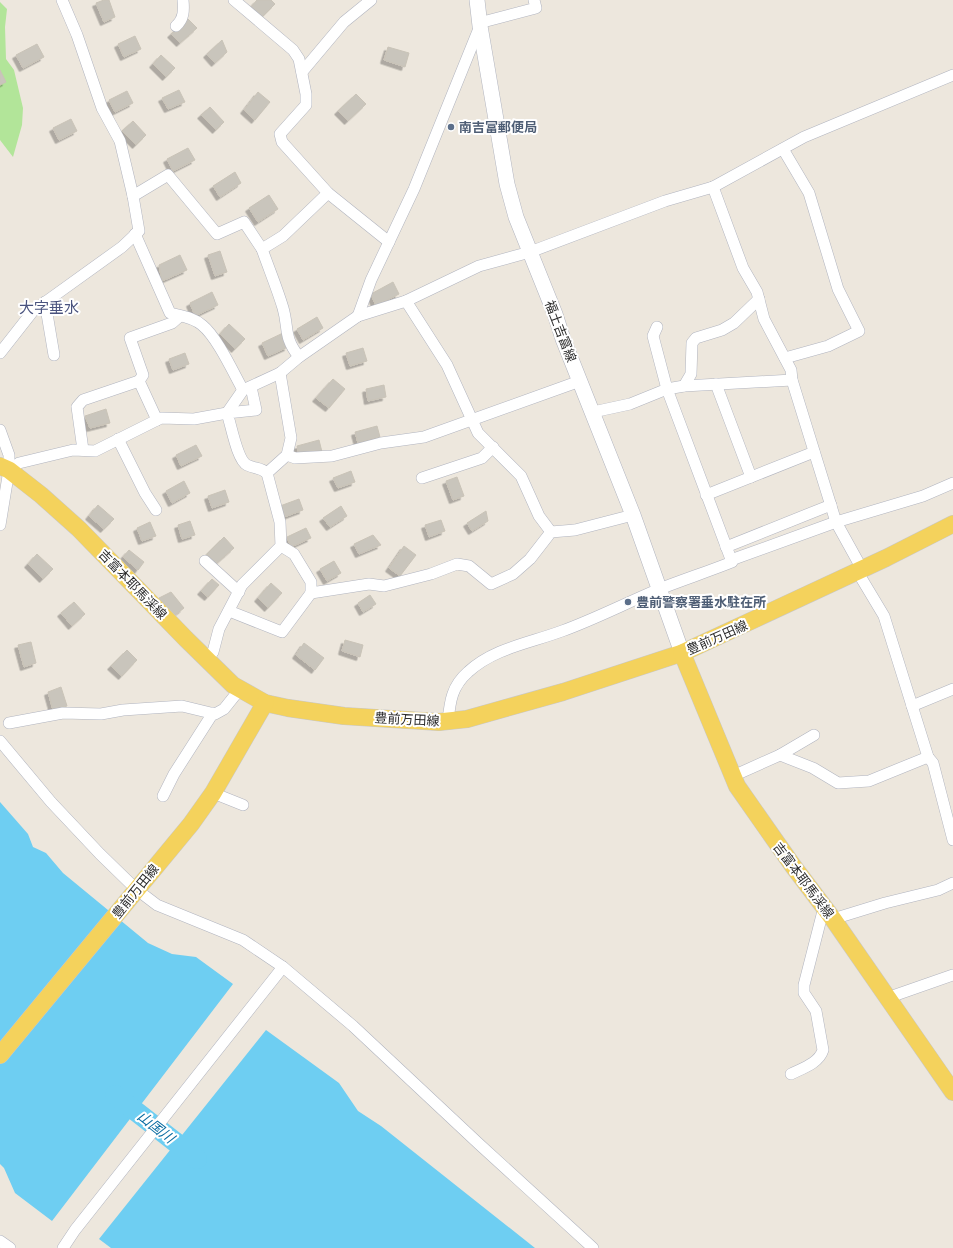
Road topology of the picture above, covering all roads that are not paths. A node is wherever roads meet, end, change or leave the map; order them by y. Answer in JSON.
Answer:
{"nodes":[{"id":1,"x":62,"y":0,"type":"edge"},
{"id":2,"x":183,"y":0,"type":"edge"},
{"id":3,"x":234,"y":0,"type":"edge"},
{"id":4,"x":371,"y":0,"type":"edge"},
{"id":5,"x":476,"y":0,"type":"edge"},
{"id":6,"x":534,"y":0,"type":"edge"},
{"id":7,"x":479,"y":24,"type":"junction"},
{"id":8,"x":176,"y":26,"type":"dead end"},
{"id":9,"x":302,"y":72,"type":"junction"},
{"id":10,"x":953,"y":75,"type":"edge"},
{"id":11,"x":783,"y":149,"type":"junction"},
{"id":12,"x":712,"y":187,"type":"junction"},
{"id":13,"x":328,"y":193,"type":"junction"},
{"id":14,"x":133,"y":196,"type":"junction"},
{"id":15,"x":135,"y":234,"type":"junction"},
{"id":16,"x":389,"y":242,"type":"junction"},
{"id":17,"x":262,"y":250,"type":"junction"},
{"id":18,"x":530,"y":252,"type":"junction"},
{"id":19,"x":759,"y":299,"type":"junction"},
{"id":20,"x":406,"y":301,"type":"junction"},
{"id":21,"x":45,"y":302,"type":"junction"},
{"id":22,"x":180,"y":316,"type":"junction"},
{"id":23,"x":358,"y":316,"type":"junction"},
{"id":24,"x":657,"y":327,"type":"dead end"},
{"id":25,"x":0,"y":353,"type":"edge"},
{"id":26,"x":54,"y":355,"type":"dead end"},
{"id":27,"x":299,"y":356,"type":"junction"},
{"id":28,"x":785,"y":358,"type":"junction"},
{"id":29,"x":280,"y":373,"type":"junction"},
{"id":30,"x":792,"y":380,"type":"junction"},
{"id":31,"x":139,"y":381,"type":"junction"},
{"id":32,"x":580,"y":381,"type":"junction"},
{"id":33,"x":716,"y":384,"type":"junction"},
{"id":34,"x":684,"y":386,"type":"junction"},
{"id":35,"x":247,"y":389,"type":"junction"},
{"id":36,"x":667,"y":390,"type":"junction"},
{"id":37,"x":593,"y":412,"type":"junction"},
{"id":38,"x":228,"y":413,"type":"junction"},
{"id":39,"x":156,"y":420,"type":"junction"},
{"id":40,"x":473,"y":420,"type":"junction"},
{"id":41,"x":0,"y":430,"type":"edge"},
{"id":42,"x":118,"y":440,"type":"junction"},
{"id":43,"x":493,"y":447,"type":"junction"},
{"id":44,"x":83,"y":450,"type":"junction"},
{"id":45,"x":814,"y":452,"type":"junction"},
{"id":46,"x":287,"y":455,"type":"junction"},
{"id":47,"x":5,"y":468,"type":"edge"},
{"id":48,"x":267,"y":473,"type":"junction"},
{"id":49,"x":750,"y":477,"type":"junction"},
{"id":50,"x":422,"y":478,"type":"dead end"},
{"id":51,"x":953,"y":483,"type":"edge"},
{"id":52,"x":706,"y":495,"type":"junction"},
{"id":53,"x":831,"y":505,"type":"junction"},
{"id":54,"x":156,"y":510,"type":"dead end"},
{"id":55,"x":633,"y":515,"type":"junction"},
{"id":56,"x":836,"y":522,"type":"junction"},
{"id":57,"x":953,"y":524,"type":"edge"},
{"id":58,"x":0,"y":525,"type":"edge"},
{"id":59,"x":551,"y":532,"type":"junction"},
{"id":60,"x":281,"y":546,"type":"junction"},
{"id":61,"x":726,"y":546,"type":"junction"},
{"id":62,"x":731,"y":560,"type":"junction"},
{"id":63,"x":205,"y":561,"type":"dead end"},
{"id":64,"x":860,"y":570,"type":"junction"},
{"id":65,"x":659,"y":589,"type":"junction"},
{"id":66,"x":239,"y":592,"type":"junction"},
{"id":67,"x":311,"y":593,"type":"junction"},
{"id":68,"x":228,"y":611,"type":"junction"},
{"id":69,"x":682,"y":653,"type":"junction"},
{"id":70,"x":207,"y":660,"type":"junction"},
{"id":71,"x":240,"y":689,"type":"junction"},
{"id":72,"x":953,"y":689,"type":"edge"},
{"id":73,"x":265,"y":703,"type":"junction"},
{"id":74,"x":912,"y":706,"type":"junction"},
{"id":75,"x":213,"y":713,"type":"junction"},
{"id":76,"x":448,"y":721,"type":"junction"},
{"id":77,"x":9,"y":723,"type":"dead end"},
{"id":78,"x":814,"y":735,"type":"dead end"},
{"id":79,"x":0,"y":741,"type":"edge"},
{"id":80,"x":780,"y":755,"type":"junction"},
{"id":81,"x":928,"y":757,"type":"junction"},
{"id":82,"x":733,"y":776,"type":"junction"},
{"id":83,"x":212,"y":793,"type":"junction"},
{"id":84,"x":163,"y":796,"type":"dead end"},
{"id":85,"x":242,"y":805,"type":"dead end"},
{"id":86,"x":953,"y":840,"type":"edge"},
{"id":87,"x":953,"y":883,"type":"edge"},
{"id":88,"x":133,"y":893,"type":"junction"},
{"id":89,"x":829,"y":913,"type":"junction"},
{"id":90,"x":283,"y":967,"type":"junction"},
{"id":91,"x":953,"y":975,"type":"edge"},
{"id":92,"x":887,"y":998,"type":"junction"},
{"id":93,"x":0,"y":1055,"type":"edge"},
{"id":94,"x":791,"y":1074,"type":"dead end"},
{"id":95,"x":953,"y":1092,"type":"edge"},
{"id":96,"x":0,"y":1241,"type":"edge"},
{"id":97,"x":10,"y":1248,"type":"edge"},
{"id":98,"x":63,"y":1248,"type":"edge"},
{"id":99,"x":593,"y":1248,"type":"edge"}],
"edges":[{"from":1,"to":14,"type":"street"},
{"from":2,"to":8,"type":"street"},
{"from":3,"to":9,"type":"street"},
{"from":4,"to":9,"type":"street"},
{"from":5,"to":7,"type":"main road","name":"福土吉富線"},
{"from":6,"to":7,"type":"street"},
{"from":7,"to":16,"type":"street"},
{"from":7,"to":18,"type":"main road","name":"福土吉富線"},
{"from":9,"to":13,"type":"street"},
{"from":10,"to":11,"type":"street"},
{"from":11,"to":12,"type":"street"},
{"from":11,"to":28,"type":"street"},
{"from":12,"to":18,"type":"street"},
{"from":12,"to":19,"type":"street"},
{"from":13,"to":16,"type":"street"},
{"from":13,"to":17,"type":"street"},
{"from":14,"to":15,"type":"street"},
{"from":14,"to":17,"type":"street"},
{"from":15,"to":21,"type":"street"},
{"from":15,"to":22,"type":"street"},
{"from":16,"to":23,"type":"street"},
{"from":17,"to":27,"type":"street"},
{"from":18,"to":20,"type":"street"},
{"from":18,"to":32,"type":"main road","name":"福土吉富線"},
{"from":19,"to":28,"type":"street"},
{"from":19,"to":34,"type":"street"},
{"from":20,"to":23,"type":"street"},
{"from":20,"to":40,"type":"street"},
{"from":21,"to":25,"type":"street"},
{"from":21,"to":26,"type":"street"},
{"from":22,"to":31,"type":"street"},
{"from":22,"to":35,"type":"street"},
{"from":23,"to":27,"type":"street"},
{"from":24,"to":36,"type":"street"},
{"from":27,"to":29,"type":"street"},
{"from":28,"to":30,"type":"street"},
{"from":29,"to":35,"type":"street"},
{"from":29,"to":46,"type":"street"},
{"from":30,"to":33,"type":"street"},
{"from":30,"to":45,"type":"street"},
{"from":31,"to":39,"type":"street"},
{"from":31,"to":44,"type":"street"},
{"from":32,"to":37,"type":"main road","name":"福土吉富線"},
{"from":32,"to":40,"type":"street"},
{"from":33,"to":34,"type":"street"},
{"from":33,"to":49,"type":"street"},
{"from":34,"to":36,"type":"street"},
{"from":35,"to":38,"type":"street"},
{"from":35,"to":38,"type":"street"},
{"from":36,"to":37,"type":"street"},
{"from":36,"to":52,"type":"street"},
{"from":37,"to":55,"type":"main road","name":"福土吉富線"},
{"from":38,"to":39,"type":"street"},
{"from":38,"to":48,"type":"street"},
{"from":39,"to":42,"type":"street"},
{"from":40,"to":43,"type":"street"},
{"from":40,"to":46,"type":"street"},
{"from":41,"to":47,"type":"street"},
{"from":42,"to":44,"type":"street"},
{"from":42,"to":54,"type":"street"},
{"from":43,"to":50,"type":"street"},
{"from":43,"to":59,"type":"street"},
{"from":44,"to":47,"type":"street"},
{"from":45,"to":49,"type":"street"},
{"from":45,"to":53,"type":"street"},
{"from":46,"to":48,"type":"street"},
{"from":47,"to":58,"type":"street"},
{"from":47,"to":70,"type":"main road","name":"吉富本耶馬渓線"},
{"from":48,"to":60,"type":"street"},
{"from":49,"to":52,"type":"street"},
{"from":51,"to":56,"type":"street"},
{"from":52,"to":61,"type":"street"},
{"from":53,"to":56,"type":"street"},
{"from":53,"to":61,"type":"street"},
{"from":55,"to":59,"type":"street"},
{"from":55,"to":65,"type":"main road","name":"福土吉富線"},
{"from":56,"to":62,"type":"street"},
{"from":56,"to":64,"type":"street"},
{"from":57,"to":64,"type":"main road","name":"豊前万田線"},
{"from":59,"to":67,"type":"street"},
{"from":60,"to":66,"type":"street"},
{"from":60,"to":67,"type":"street"},
{"from":61,"to":62,"type":"street"},
{"from":62,"to":65,"type":"street"},
{"from":63,"to":66,"type":"street"},
{"from":64,"to":69,"type":"main road","name":"豊前万田線"},
{"from":64,"to":74,"type":"street"},
{"from":65,"to":69,"type":"main road","name":"福土吉富線"},
{"from":65,"to":76,"type":"street"},
{"from":66,"to":68,"type":"street"},
{"from":67,"to":68,"type":"street"},
{"from":68,"to":70,"type":"street"},
{"from":69,"to":76,"type":"main road","name":"豊前万田線"},
{"from":69,"to":82,"type":"main road","name":"吉富本耶馬渓線"},
{"from":70,"to":71,"type":"main road","name":"吉富本耶馬渓線"},
{"from":71,"to":73,"type":"main road","name":"吉富本耶馬渓線"},
{"from":71,"to":75,"type":"street"},
{"from":72,"to":74,"type":"street"},
{"from":73,"to":76,"type":"main road","name":"豊前万田線"},
{"from":73,"to":83,"type":"main road","name":"豊前万田線"},
{"from":74,"to":81,"type":"street"},
{"from":75,"to":77,"type":"street"},
{"from":75,"to":84,"type":"street"},
{"from":78,"to":80,"type":"street"},
{"from":79,"to":88,"type":"street"},
{"from":80,"to":81,"type":"street"},
{"from":80,"to":82,"type":"street"},
{"from":81,"to":86,"type":"street"},
{"from":82,"to":89,"type":"main road","name":"吉富本耶馬渓線"},
{"from":83,"to":85,"type":"street"},
{"from":83,"to":88,"type":"main road","name":"豊前万田線"},
{"from":87,"to":89,"type":"street"},
{"from":88,"to":90,"type":"street"},
{"from":88,"to":93,"type":"main road","name":"豊前万田線"},
{"from":89,"to":92,"type":"main road","name":"吉富本耶馬渓線"},
{"from":89,"to":94,"type":"street"},
{"from":90,"to":98,"type":"street"},
{"from":90,"to":99,"type":"street"},
{"from":91,"to":92,"type":"street"},
{"from":92,"to":95,"type":"main road","name":"吉富本耶馬渓線"},
{"from":96,"to":97,"type":"street"}]}
